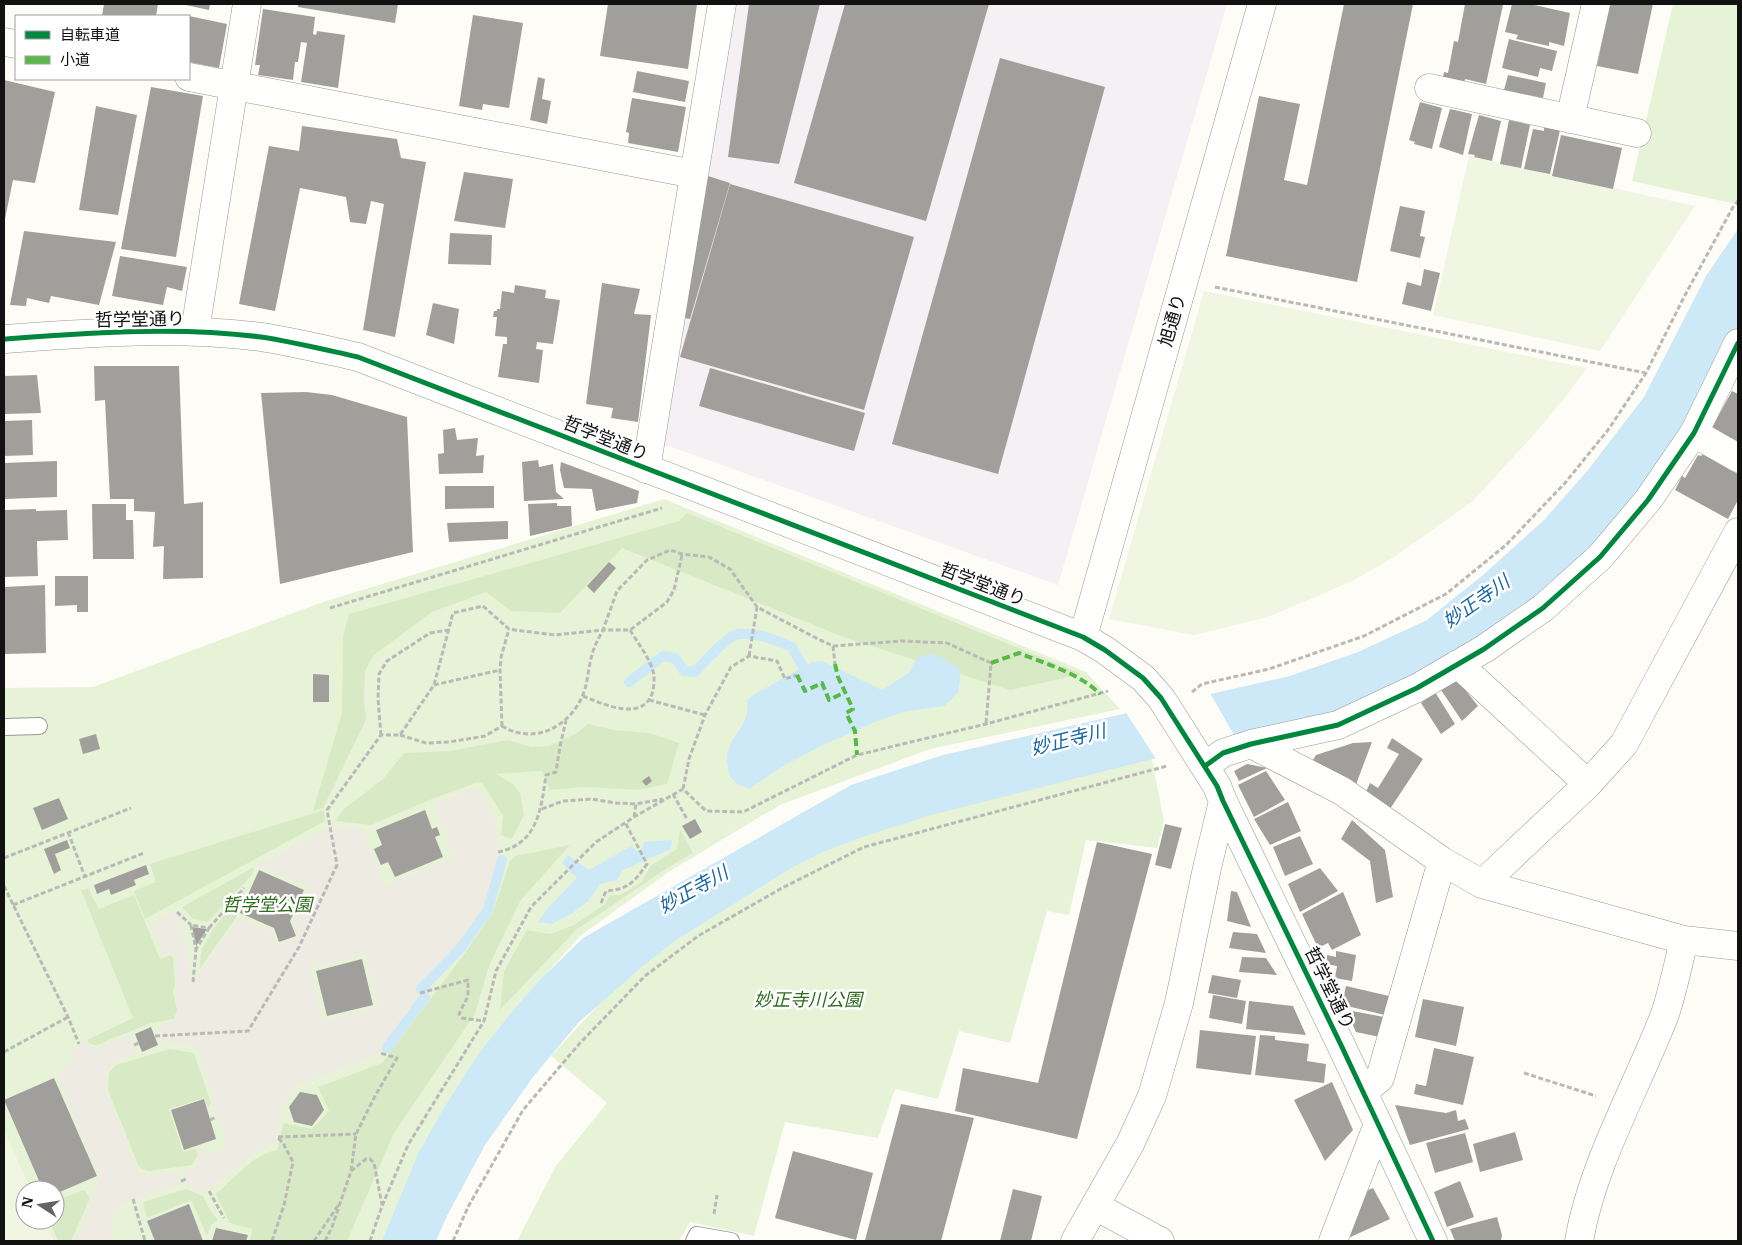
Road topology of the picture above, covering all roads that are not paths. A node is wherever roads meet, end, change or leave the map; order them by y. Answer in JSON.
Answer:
{"nodes":[{"id":1,"x":247,"y":4,"type":"edge"},
{"id":2,"x":722,"y":4,"type":"edge"},
{"id":3,"x":1262,"y":4,"type":"edge"},
{"id":4,"x":1596,"y":4,"type":"edge"},
{"id":5,"x":190,"y":77,"type":"edge"},
{"id":6,"x":234,"y":86,"type":"junction"},
{"id":7,"x":1429,"y":88,"type":"dead end"},
{"id":8,"x":1570,"y":119,"type":"junction"},
{"id":9,"x":1637,"y":133,"type":"dead end"},
{"id":10,"x":694,"y":174,"type":"junction"},
{"id":11,"x":195,"y":332,"type":"junction"},
{"id":12,"x":4,"y":339,"type":"edge"},
{"id":13,"x":1738,"y":343,"type":"edge"},
{"id":14,"x":1694,"y":432,"type":"junction"},
{"id":15,"x":1738,"y":458,"type":"edge"},
{"id":16,"x":646,"y":469,"type":"junction"},
{"id":17,"x":1738,"y":532,"type":"edge"},
{"id":18,"x":1083,"y":637,"type":"junction"},
{"id":19,"x":1458,"y":664,"type":"junction"},
{"id":20,"x":39,"y":726,"type":"dead end"},
{"id":21,"x":4,"y":727,"type":"edge"},
{"id":22,"x":1251,"y":744,"type":"junction"},
{"id":23,"x":1191,"y":761,"type":"junction"},
{"id":24,"x":1588,"y":784,"type":"junction"},
{"id":25,"x":1223,"y":801,"type":"junction"},
{"id":26,"x":1442,"y":861,"type":"junction"},
{"id":27,"x":1482,"y":884,"type":"junction"},
{"id":28,"x":1684,"y":940,"type":"junction"},
{"id":29,"x":1738,"y":946,"type":"edge"},
{"id":30,"x":1363,"y":1092,"type":"junction"},
{"id":31,"x":1378,"y":1124,"type":"junction"},
{"id":32,"x":1095,"y":1206,"type":"junction"},
{"id":33,"x":694,"y":1241,"type":"edge"},
{"id":34,"x":732,"y":1241,"type":"edge"},
{"id":35,"x":1075,"y":1241,"type":"edge"},
{"id":36,"x":1160,"y":1241,"type":"edge"},
{"id":37,"x":1333,"y":1241,"type":"edge"},
{"id":38,"x":1433,"y":1241,"type":"edge"},
{"id":39,"x":1579,"y":1241,"type":"edge"}],
"edges":[{"from":1,"to":6,"type":"street"},
{"from":2,"to":10,"type":"street"},
{"from":3,"to":18,"type":"street","name":"旭通り"},
{"from":4,"to":8,"type":"street"},
{"from":5,"to":6,"type":"street"},
{"from":6,"to":10,"type":"street"},
{"from":6,"to":11,"type":"street"},
{"from":7,"to":8,"type":"street"},
{"from":8,"to":9,"type":"street"},
{"from":10,"to":16,"type":"street"},
{"from":11,"to":12,"type":"street","name":"哲学堂通り"},
{"from":11,"to":16,"type":"street","name":"哲学堂通り"},
{"from":13,"to":14,"type":"street"},
{"from":14,"to":15,"type":"street"},
{"from":14,"to":19,"type":"street"},
{"from":16,"to":18,"type":"street","name":"哲学堂通り"},
{"from":17,"to":24,"type":"street"},
{"from":18,"to":23,"type":"street","name":"哲学堂通り"},
{"from":19,"to":22,"type":"street"},
{"from":19,"to":24,"type":"street"},
{"from":20,"to":21,"type":"lane"},
{"from":22,"to":23,"type":"street"},
{"from":22,"to":26,"type":"street"},
{"from":23,"to":25,"type":"street","name":"哲学堂通り"},
{"from":24,"to":27,"type":"street"},
{"from":25,"to":30,"type":"street","name":"哲学堂通り"},
{"from":25,"to":32,"type":"street"},
{"from":26,"to":27,"type":"street"},
{"from":26,"to":30,"type":"street"},
{"from":27,"to":28,"type":"street"},
{"from":28,"to":29,"type":"street"},
{"from":28,"to":39,"type":"street"},
{"from":30,"to":31,"type":"street","name":"哲学堂通り"},
{"from":31,"to":37,"type":"street"},
{"from":31,"to":38,"type":"street","name":"哲学堂通り"},
{"from":32,"to":35,"type":"street"},
{"from":32,"to":36,"type":"street"},
{"from":33,"to":34,"type":"lane"}]}
